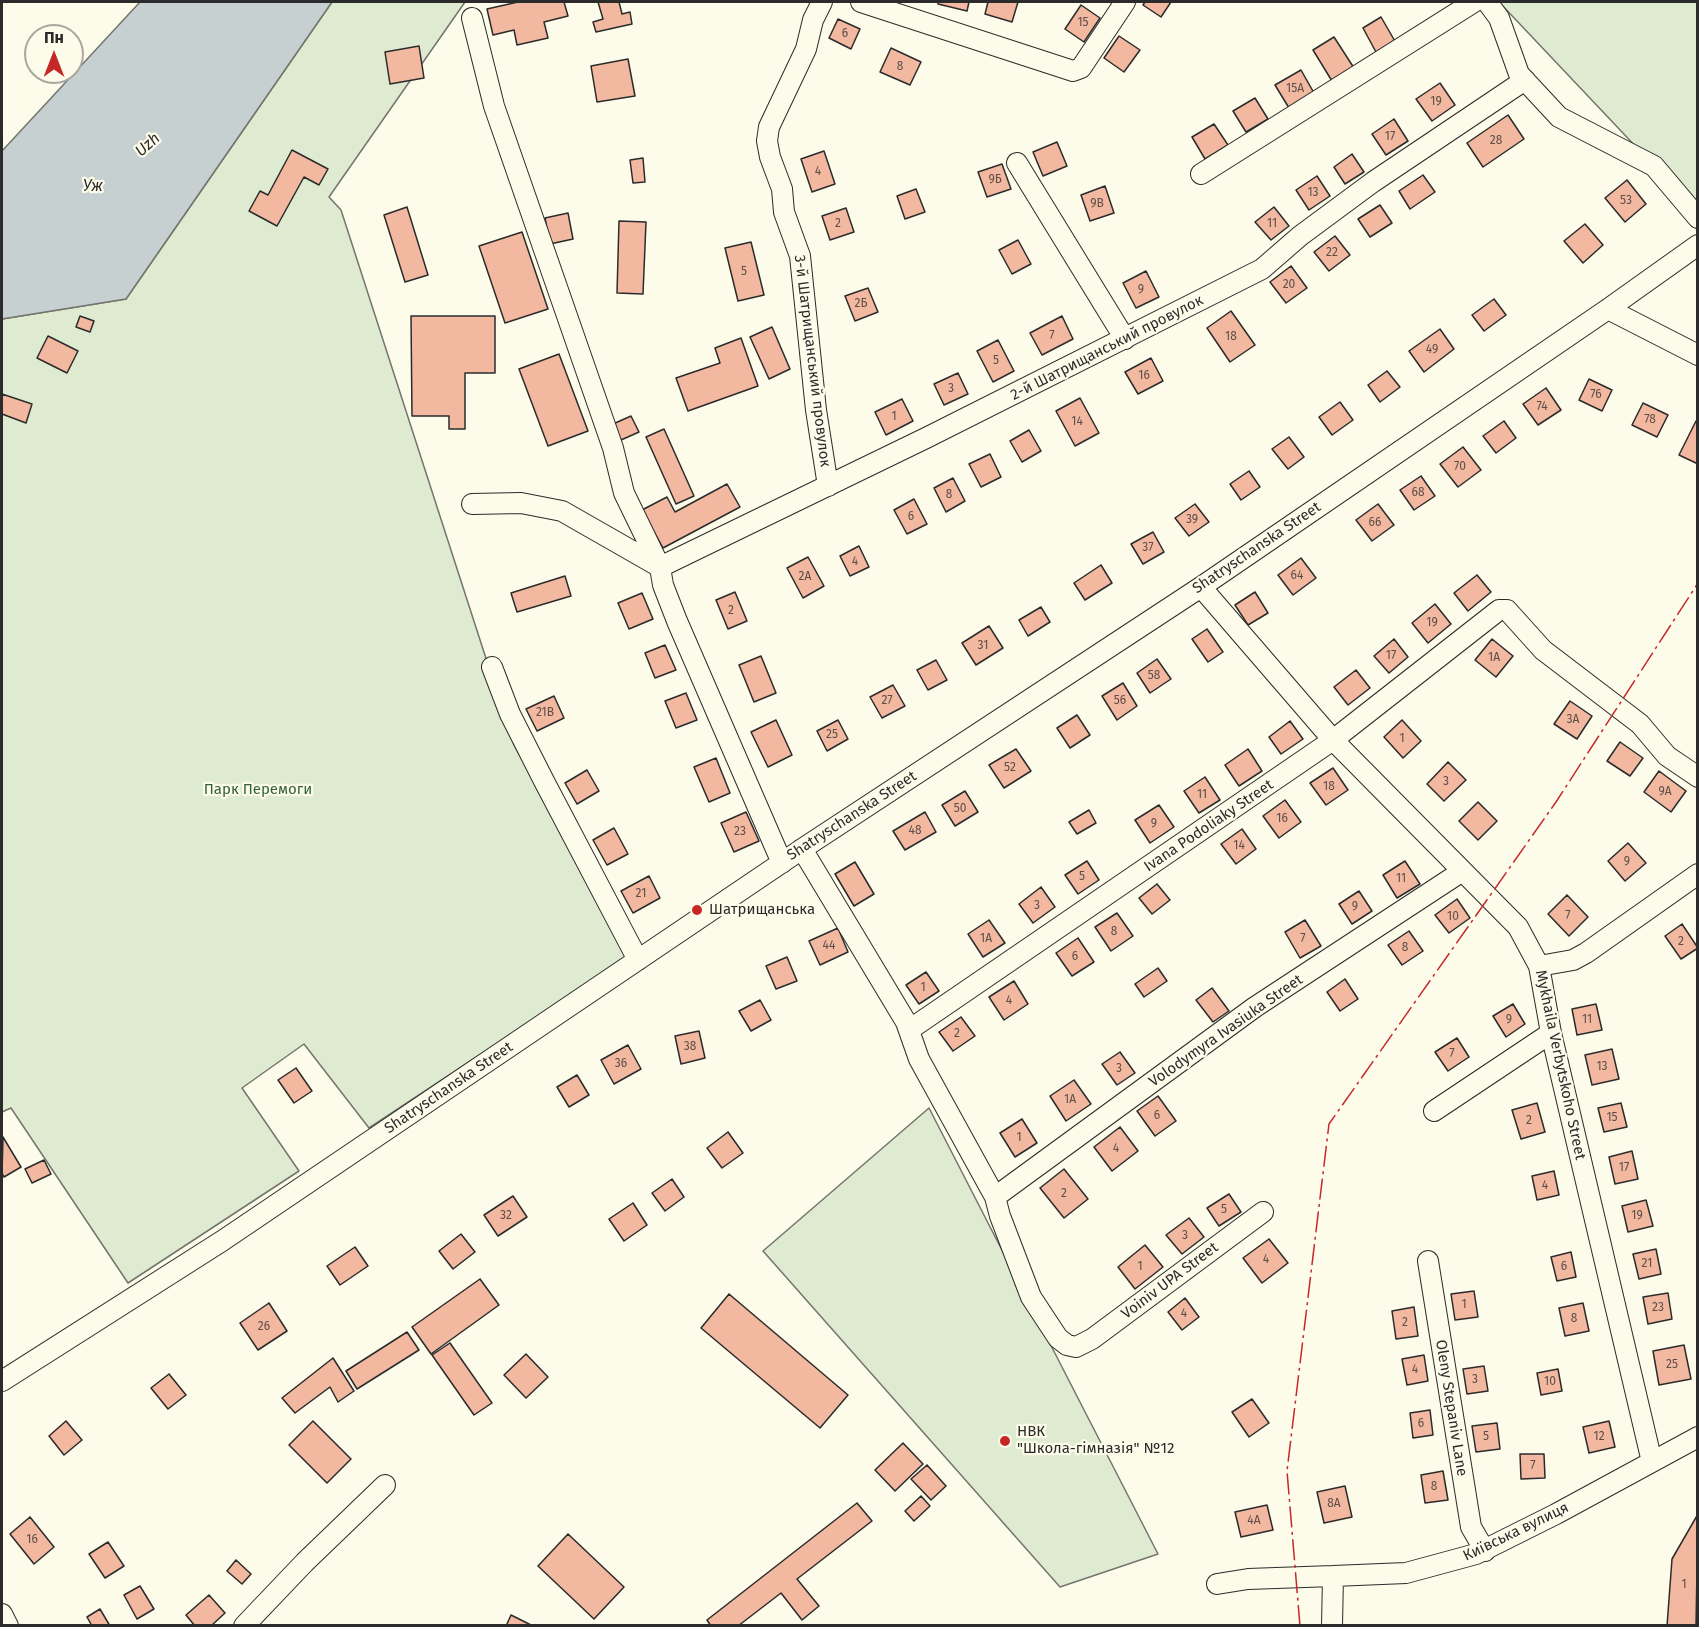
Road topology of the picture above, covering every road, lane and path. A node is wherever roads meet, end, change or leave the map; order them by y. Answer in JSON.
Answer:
{"nodes":[{"id":1,"x":822,"y":2,"type":"edge"},
{"id":2,"x":861,"y":2,"type":"edge"},
{"id":3,"x":1125,"y":2,"type":"edge"},
{"id":4,"x":1474,"y":2,"type":"edge"},
{"id":5,"x":1487,"y":2,"type":"edge"},
{"id":6,"x":472,"y":18,"type":"dead end"},
{"id":7,"x":1525,"y":80,"type":"junction"},
{"id":8,"x":1017,"y":163,"type":"dead end"},
{"id":9,"x":1201,"y":174,"type":"dead end"},
{"id":10,"x":1698,"y":218,"type":"edge"},
{"id":11,"x":1698,"y":245,"type":"edge"},
{"id":12,"x":1608,"y":309,"type":"junction"},
{"id":13,"x":1125,"y":339,"type":"junction"},
{"id":14,"x":1698,"y":355,"type":"edge"},
{"id":15,"x":828,"y":486,"type":"junction"},
{"id":16,"x":472,"y":504,"type":"dead end"},
{"id":17,"x":660,"y":567,"type":"junction"},
{"id":18,"x":1201,"y":587,"type":"junction"},
{"id":19,"x":492,"y":667,"type":"dead end"},
{"id":20,"x":1333,"y":740,"type":"junction"},
{"id":21,"x":1698,"y":777,"type":"edge"},
{"id":22,"x":802,"y":849,"type":"junction"},
{"id":23,"x":782,"y":863,"type":"junction"},
{"id":24,"x":1461,"y":872,"type":"junction"},
{"id":25,"x":1696,"y":880,"type":"edge"},
{"id":26,"x":638,"y":960,"type":"junction"},
{"id":27,"x":1539,"y":966,"type":"junction"},
{"id":28,"x":909,"y":1029,"type":"junction"},
{"id":29,"x":1551,"y":1033,"type":"junction"},
{"id":30,"x":1434,"y":1111,"type":"dead end"},
{"id":31,"x":995,"y":1197,"type":"junction"},
{"id":32,"x":1263,"y":1212,"type":"dead end"},
{"id":33,"x":1428,"y":1261,"type":"dead end"},
{"id":34,"x":2,"y":1382,"type":"edge"},
{"id":35,"x":1698,"y":1437,"type":"edge"},
{"id":36,"x":1652,"y":1462,"type":"junction"},
{"id":37,"x":385,"y":1485,"type":"dead end"},
{"id":38,"x":1485,"y":1551,"type":"junction"},
{"id":39,"x":1333,"y":1576,"type":"junction"},
{"id":40,"x":1217,"y":1584,"type":"dead end"},
{"id":41,"x":2,"y":1614,"type":"edge"},
{"id":42,"x":8,"y":1626,"type":"edge"},
{"id":43,"x":244,"y":1626,"type":"edge"},
{"id":44,"x":1332,"y":1626,"type":"edge"}],
"edges":[{"from":1,"to":15,"type":"street","name":"3-й Шатрищанський провулок"},
{"from":2,"to":3,"type":"street"},
{"from":4,"to":9,"type":"street"},
{"from":5,"to":7,"type":"street"},
{"from":6,"to":17,"type":"street"},
{"from":7,"to":10,"type":"street"},
{"from":7,"to":13,"type":"street","name":"2-й Шатрищанський провулок"},
{"from":8,"to":13,"type":"street"},
{"from":11,"to":12,"type":"street","name":"Shatryschanska Street"},
{"from":12,"to":14,"type":"street"},
{"from":12,"to":18,"type":"street","name":"Shatryschanska Street"},
{"from":13,"to":15,"type":"street","name":"2-й Шатрищанський провулок"},
{"from":15,"to":17,"type":"street","name":"2-й Шатрищанський провулок"},
{"from":16,"to":17,"type":"street"},
{"from":17,"to":23,"type":"street"},
{"from":18,"to":20,"type":"street","name":"Mykhaila Verbytskoho Street"},
{"from":18,"to":22,"type":"street","name":"Shatryschanska Street"},
{"from":19,"to":26,"type":"street"},
{"from":20,"to":21,"type":"street","name":"Ivana Podoliaky Street"},
{"from":20,"to":24,"type":"street","name":"Mykhaila Verbytskoho Street"},
{"from":20,"to":28,"type":"street","name":"Ivana Podoliaky Street"},
{"from":22,"to":23,"type":"street","name":"Shatryschanska Street"},
{"from":22,"to":28,"type":"street"},
{"from":23,"to":26,"type":"street","name":"Shatryschanska Street"},
{"from":24,"to":27,"type":"street","name":"Mykhaila Verbytskoho Street"},
{"from":24,"to":31,"type":"street","name":"Volodymyra Ivasiuka Street"},
{"from":25,"to":27,"type":"street"},
{"from":26,"to":34,"type":"street","name":"Shatryschanska Street"},
{"from":27,"to":29,"type":"street","name":"Mykhaila Verbytskoho Street"},
{"from":28,"to":31,"type":"street"},
{"from":29,"to":30,"type":"street"},
{"from":29,"to":36,"type":"street","name":"Mykhaila Verbytskoho Street"},
{"from":31,"to":32,"type":"street","name":"Voiniv UPA Street"},
{"from":33,"to":38,"type":"street","name":"Oleny Stepaniv Lane"},
{"from":35,"to":36,"type":"street","name":"Київська вулиця"},
{"from":36,"to":38,"type":"street","name":"Київська вулиця"},
{"from":37,"to":43,"type":"street"},
{"from":38,"to":39,"type":"street","name":"Київська вулиця"},
{"from":39,"to":40,"type":"street","name":"Київська вулиця"},
{"from":39,"to":44,"type":"street"},
{"from":41,"to":42,"type":"street"}]}
